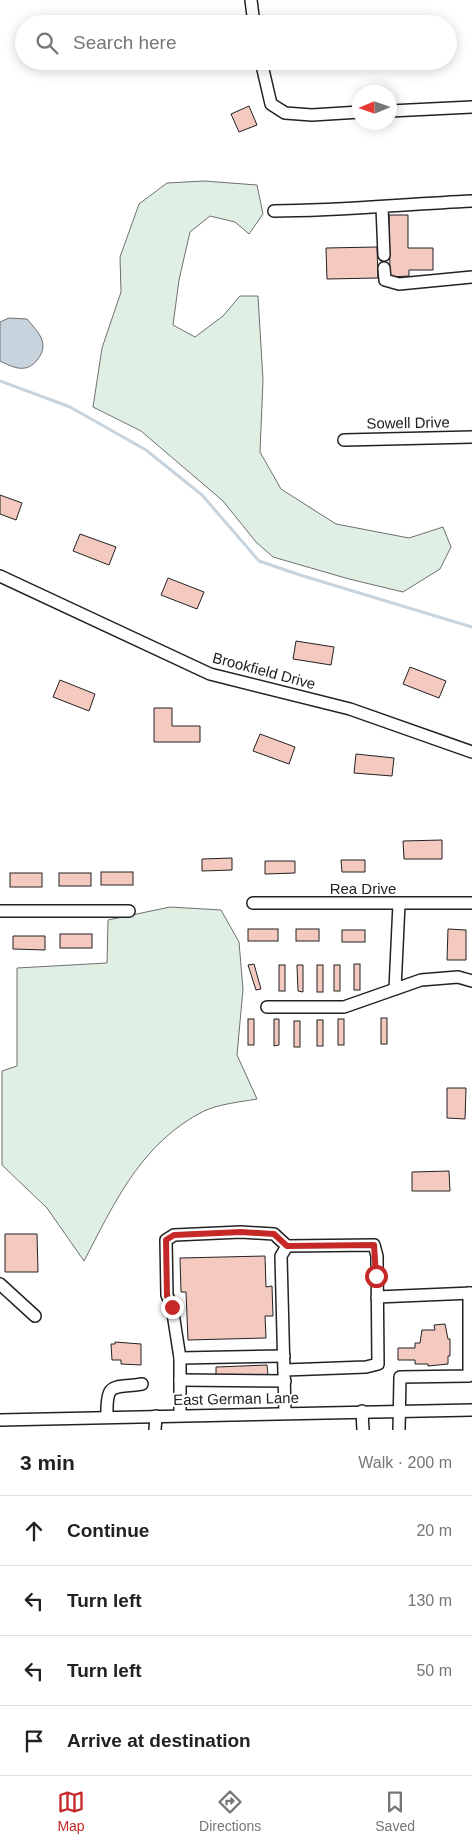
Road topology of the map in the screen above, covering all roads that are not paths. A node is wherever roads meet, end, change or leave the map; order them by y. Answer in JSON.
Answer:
{"nodes":[{"id":1,"x":251,"y":0,"type":"edge"},
{"id":2,"x":253,"y":15,"type":"edge"},
{"id":3,"x":263,"y":70,"type":"edge"},
{"id":4,"x":472,"y":106,"type":"edge"},
{"id":5,"x":397,"y":111,"type":"edge"},
{"id":6,"x":352,"y":112,"type":"edge"},
{"id":7,"x":472,"y":202,"type":"edge"},
{"id":8,"x":382,"y":207,"type":"junction"},
{"id":9,"x":274,"y":212,"type":"dead end"},
{"id":10,"x":384,"y":255,"type":"dead end"},
{"id":11,"x":384,"y":268,"type":"dead end"},
{"id":12,"x":472,"y":277,"type":"edge"},
{"id":13,"x":472,"y":437,"type":"edge"},
{"id":14,"x":344,"y":440,"type":"dead end"},
{"id":15,"x":0,"y":576,"type":"edge"},
{"id":16,"x":472,"y":752,"type":"edge"},
{"id":17,"x":253,"y":903,"type":"dead end"},
{"id":18,"x":472,"y":903,"type":"edge"},
{"id":19,"x":399,"y":904,"type":"junction"},
{"id":20,"x":0,"y":911,"type":"edge"},
{"id":21,"x":129,"y":911,"type":"dead end"},
{"id":22,"x":472,"y":981,"type":"edge"},
{"id":23,"x":395,"y":989,"type":"junction"},
{"id":24,"x":267,"y":1007,"type":"dead end"},
{"id":25,"x":287,"y":1246,"type":"junction"},
{"id":26,"x":0,"y":1284,"type":"edge"},
{"id":27,"x":471,"y":1293,"type":"edge"},
{"id":28,"x":377,"y":1296,"type":"junction"},
{"id":29,"x":34,"y":1316,"type":"dead end"},
{"id":30,"x":284,"y":1356,"type":"junction"},
{"id":31,"x":180,"y":1358,"type":"junction"},
{"id":32,"x":285,"y":1375,"type":"junction"},
{"id":33,"x":180,"y":1380,"type":"junction"},
{"id":34,"x":142,"y":1384,"type":"dead end"},
{"id":35,"x":400,"y":1410,"type":"junction"},
{"id":36,"x":472,"y":1410,"type":"edge"},
{"id":37,"x":362,"y":1411,"type":"junction"},
{"id":38,"x":286,"y":1413,"type":"junction"},
{"id":39,"x":180,"y":1415,"type":"junction"},
{"id":40,"x":156,"y":1416,"type":"junction"},
{"id":41,"x":107,"y":1417,"type":"junction"},
{"id":42,"x":0,"y":1420,"type":"edge"},
{"id":43,"x":155,"y":1430,"type":"edge"},
{"id":44,"x":363,"y":1430,"type":"edge"},
{"id":45,"x":400,"y":1430,"type":"edge"}],
"edges":[{"from":1,"to":2,"type":"street"},
{"from":3,"to":6,"type":"street"},
{"from":4,"to":5,"type":"street"},
{"from":7,"to":8,"type":"street"},
{"from":8,"to":9,"type":"street"},
{"from":8,"to":10,"type":"street"},
{"from":11,"to":12,"type":"street"},
{"from":13,"to":14,"type":"street","name":"Sowell Drive"},
{"from":15,"to":16,"type":"street","name":"Brookfield Drive"},
{"from":17,"to":19,"type":"street","name":"Rea Drive"},
{"from":18,"to":19,"type":"street","name":"Rea Drive"},
{"from":19,"to":23,"type":"street"},
{"from":20,"to":21,"type":"street"},
{"from":22,"to":23,"type":"street"},
{"from":23,"to":24,"type":"street"},
{"from":25,"to":28,"type":"street"},
{"from":25,"to":30,"type":"street"},
{"from":25,"to":31,"type":"street"},
{"from":26,"to":29,"type":"street"},
{"from":27,"to":28,"type":"street"},
{"from":27,"to":35,"type":"street"},
{"from":28,"to":32,"type":"street"},
{"from":30,"to":31,"type":"street"},
{"from":30,"to":32,"type":"street"},
{"from":31,"to":33,"type":"street"},
{"from":32,"to":33,"type":"street"},
{"from":32,"to":38,"type":"street"},
{"from":33,"to":39,"type":"street"},
{"from":34,"to":41,"type":"street"},
{"from":35,"to":36,"type":"street","name":"East German Lane"},
{"from":35,"to":37,"type":"street","name":"East German Lane"},
{"from":35,"to":45,"type":"street"},
{"from":37,"to":38,"type":"street","name":"East German Lane"},
{"from":37,"to":44,"type":"street"},
{"from":38,"to":39,"type":"street","name":"East German Lane"},
{"from":39,"to":40,"type":"street","name":"East German Lane"},
{"from":40,"to":41,"type":"street","name":"East German Lane"},
{"from":40,"to":43,"type":"street"},
{"from":41,"to":42,"type":"street","name":"East German Lane"}]}
